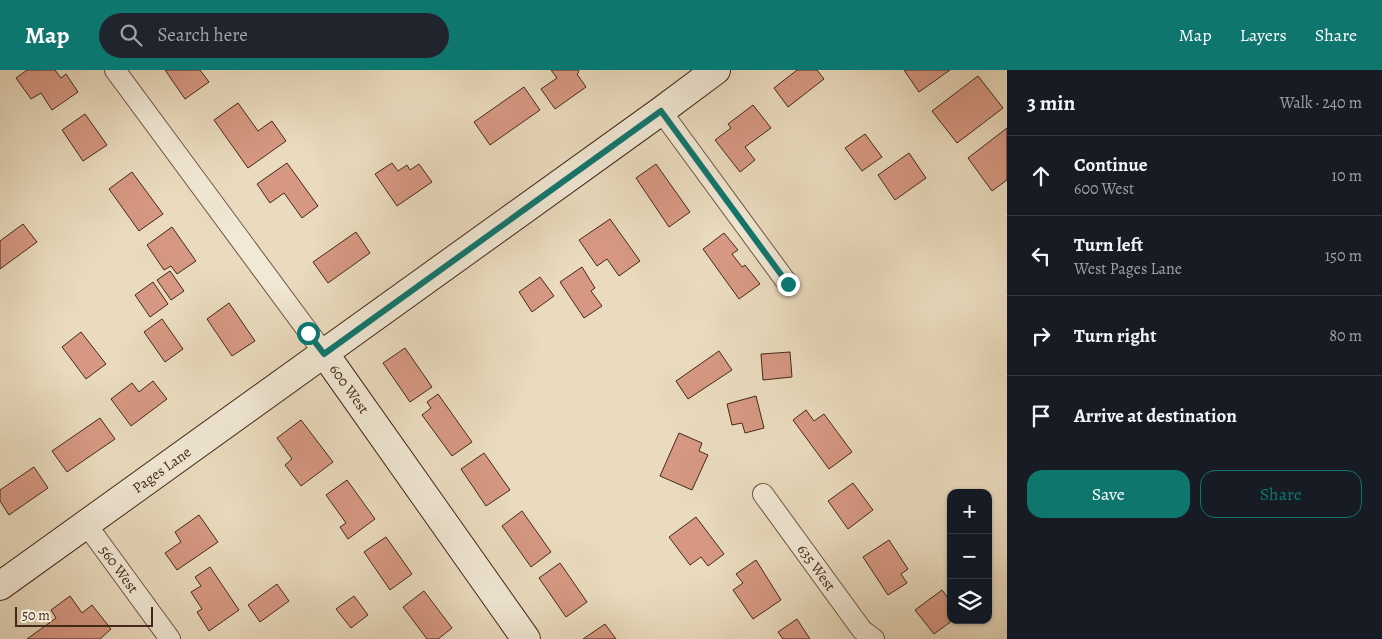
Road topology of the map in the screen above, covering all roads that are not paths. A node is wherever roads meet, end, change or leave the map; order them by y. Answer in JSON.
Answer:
{"nodes":[{"id":1,"x":115,"y":70,"type":"edge"},
{"id":2,"x":716,"y":70,"type":"edge"},
{"id":3,"x":661,"y":111,"type":"junction"},
{"id":4,"x":788,"y":284,"type":"dead end"},
{"id":5,"x":324,"y":354,"type":"junction"},
{"id":6,"x":762,"y":494,"type":"dead end"},
{"id":7,"x":86,"y":524,"type":"junction"},
{"id":8,"x":0,"y":586,"type":"edge"},
{"id":9,"x":170,"y":639,"type":"edge"},
{"id":10,"x":526,"y":639,"type":"edge"},
{"id":11,"x":874,"y":639,"type":"edge"}],
"edges":[{"from":1,"to":5,"type":"street","name":"600 West"},
{"from":2,"to":3,"type":"street","name":"Pages Lane"},
{"from":3,"to":4,"type":"street"},
{"from":3,"to":5,"type":"street","name":"Pages Lane"},
{"from":5,"to":7,"type":"street","name":"Pages Lane"},
{"from":5,"to":10,"type":"street","name":"600 West"},
{"from":6,"to":11,"type":"street","name":"635 West"},
{"from":7,"to":8,"type":"street","name":"Pages Lane"},
{"from":7,"to":9,"type":"street","name":"560 West"}]}
